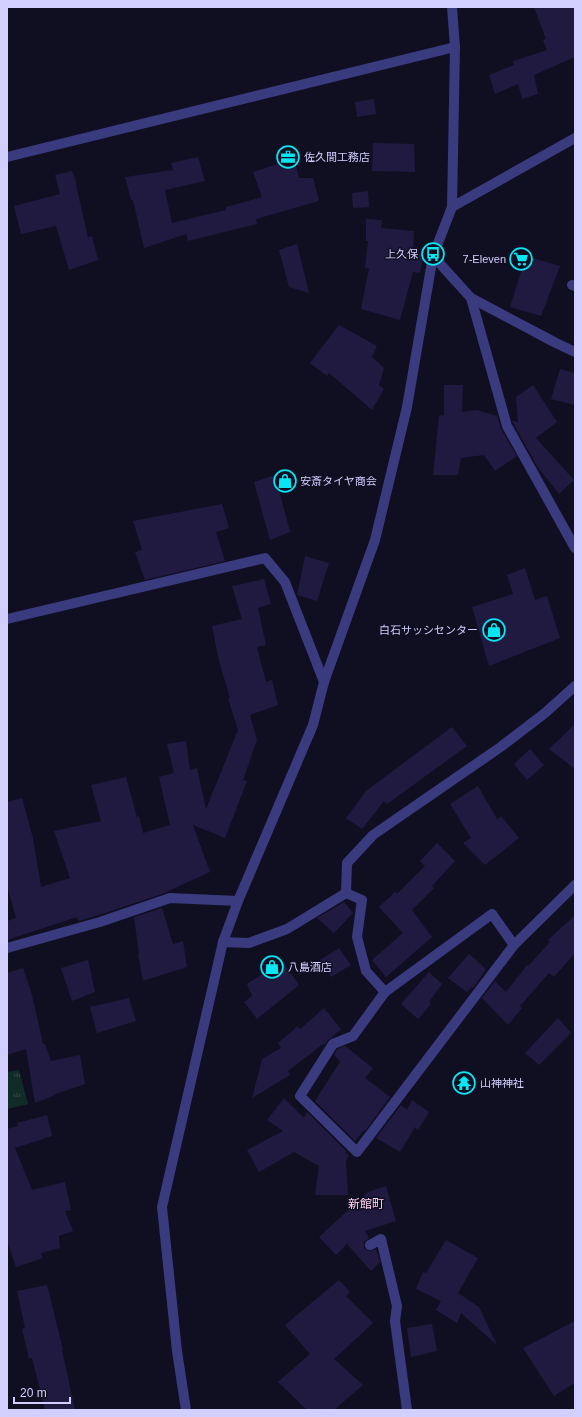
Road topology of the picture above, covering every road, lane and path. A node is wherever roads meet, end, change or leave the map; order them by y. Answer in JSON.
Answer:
{"nodes":[{"id":1,"x":452,"y":7,"type":"edge"},
{"id":2,"x":455,"y":47,"type":"junction"},
{"id":3,"x":575,"y":138,"type":"edge"},
{"id":4,"x":7,"y":157,"type":"edge"},
{"id":5,"x":452,"y":207,"type":"junction"},
{"id":6,"x":433,"y":256,"type":"junction"},
{"id":7,"x":471,"y":298,"type":"junction"},
{"id":8,"x":575,"y":352,"type":"edge"},
{"id":9,"x":575,"y":548,"type":"edge"},
{"id":10,"x":7,"y":619,"type":"edge"},
{"id":11,"x":324,"y":682,"type":"junction"},
{"id":12,"x":575,"y":686,"type":"edge"},
{"id":13,"x":575,"y":885,"type":"edge"},
{"id":14,"x":346,"y":893,"type":"junction"},
{"id":15,"x":238,"y":901,"type":"junction"},
{"id":16,"x":223,"y":942,"type":"junction"},
{"id":17,"x":514,"y":946,"type":"junction"},
{"id":18,"x":7,"y":948,"type":"edge"},
{"id":19,"x":385,"y":992,"type":"junction"},
{"id":20,"x":370,"y":1245,"type":"dead end"},
{"id":21,"x":186,"y":1410,"type":"edge"},
{"id":22,"x":407,"y":1410,"type":"edge"}],
"edges":[{"from":1,"to":2,"type":"street"},
{"from":2,"to":4,"type":"street"},
{"from":2,"to":5,"type":"street"},
{"from":3,"to":5,"type":"street"},
{"from":5,"to":6,"type":"street"},
{"from":6,"to":7,"type":"street"},
{"from":6,"to":11,"type":"street"},
{"from":7,"to":8,"type":"street"},
{"from":7,"to":9,"type":"street"},
{"from":10,"to":11,"type":"street"},
{"from":11,"to":15,"type":"street"},
{"from":12,"to":14,"type":"street"},
{"from":13,"to":17,"type":"street"},
{"from":14,"to":16,"type":"street"},
{"from":14,"to":19,"type":"street"},
{"from":15,"to":16,"type":"street"},
{"from":15,"to":18,"type":"street"},
{"from":16,"to":21,"type":"street"},
{"from":17,"to":19,"type":"street"},
{"from":17,"to":19,"type":"street"},
{"from":20,"to":22,"type":"street"}]}
